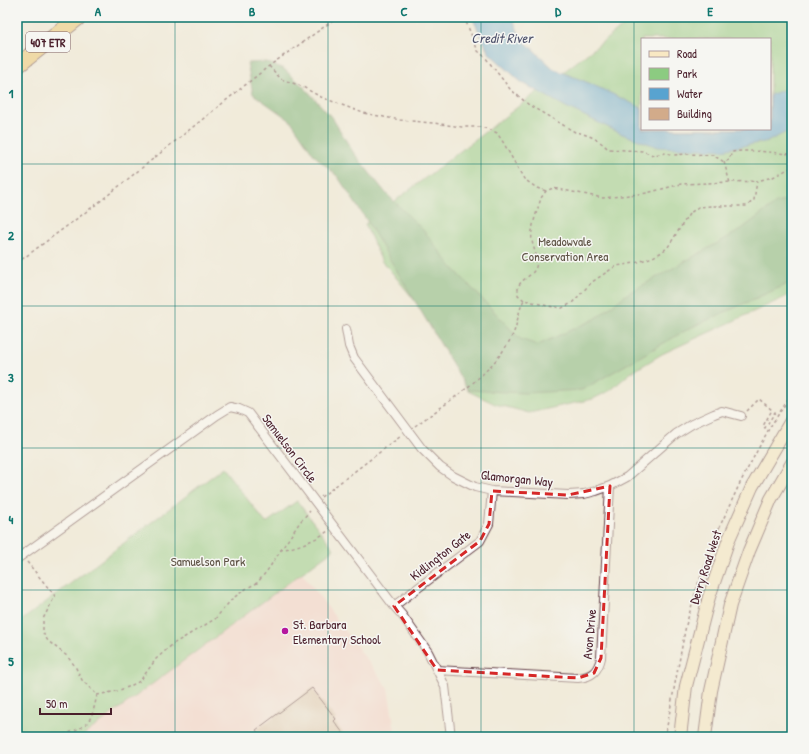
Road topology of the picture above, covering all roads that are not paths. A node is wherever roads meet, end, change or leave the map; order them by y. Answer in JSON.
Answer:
{"nodes":[{"id":1,"x":79,"y":17,"type":"edge"},
{"id":2,"x":17,"y":66,"type":"edge"},
{"id":3,"x":346,"y":329,"type":"dead end"},
{"id":4,"x":741,"y":416,"type":"road end"},
{"id":5,"x":792,"y":419,"type":"edge"},
{"id":6,"x":792,"y":464,"type":"edge"},
{"id":7,"x":610,"y":486,"type":"junction"},
{"id":8,"x":492,"y":491,"type":"junction"},
{"id":9,"x":19,"y":558,"type":"edge"},
{"id":10,"x":394,"y":606,"type":"junction"},
{"id":11,"x":437,"y":670,"type":"junction"},
{"id":12,"x":451,"y":737,"type":"edge"},
{"id":13,"x":680,"y":737,"type":"edge"},
{"id":14,"x":705,"y":737,"type":"edge"}],
"edges":[{"from":1,"to":2,"type":"highway","number":"407 ETR"},
{"from":3,"to":8,"type":"street","name":"Glamorgan Way"},
{"from":4,"to":7,"type":"street","name":"Glamorgan Way"},
{"from":5,"to":13,"type":"main road","name":"Derry Road West"},
{"from":6,"to":14,"type":"main road"},
{"from":7,"to":8,"type":"street","name":"Glamorgan Way"},
{"from":7,"to":11,"type":"street","name":"Avon Drive"},
{"from":8,"to":10,"type":"street","name":"Kidlington Gate"},
{"from":9,"to":10,"type":"street","name":"Samuelson Circle"},
{"from":10,"to":11,"type":"street","name":"Samuelson Circle"},
{"from":11,"to":12,"type":"street","name":"Samuelson Circle"}]}
